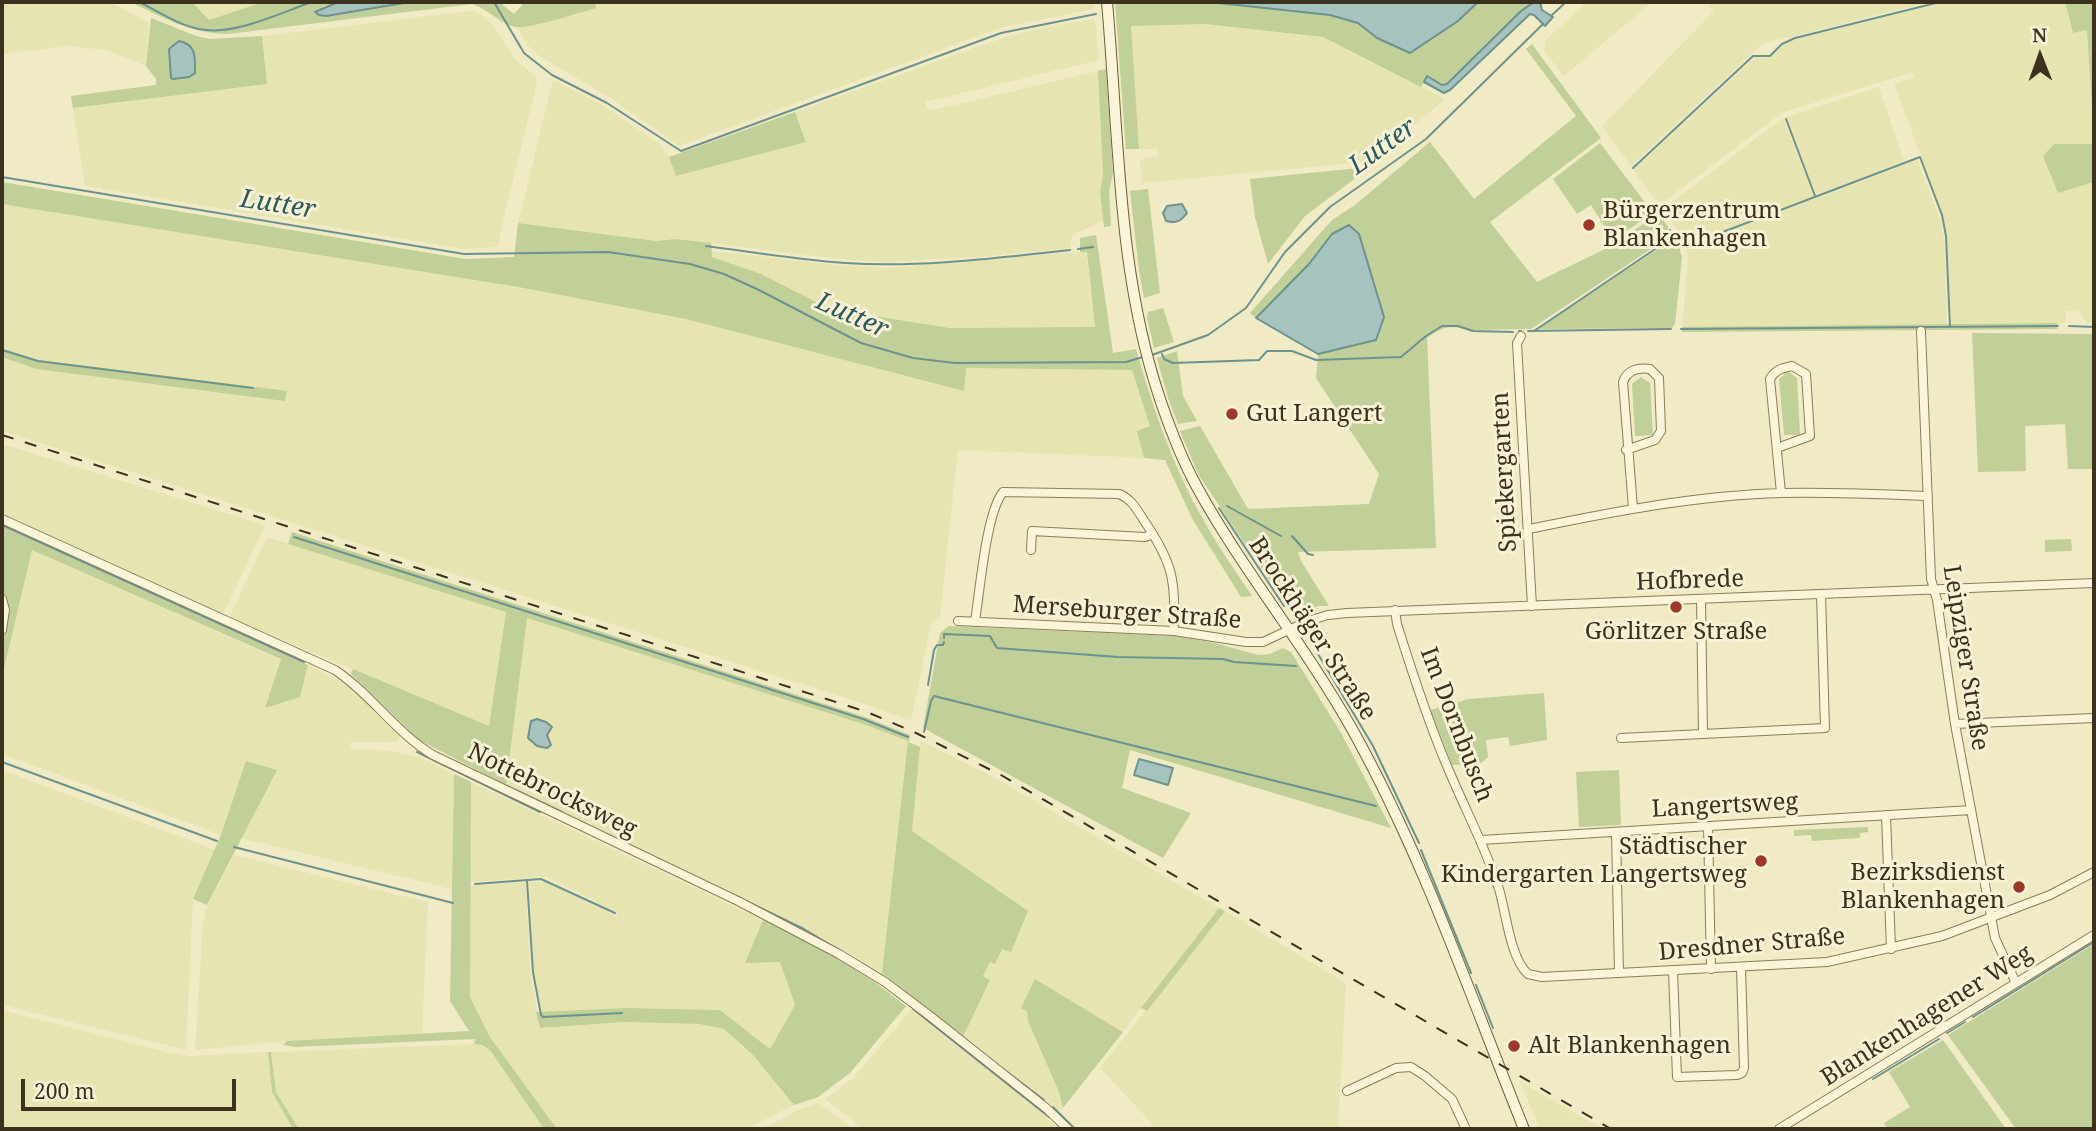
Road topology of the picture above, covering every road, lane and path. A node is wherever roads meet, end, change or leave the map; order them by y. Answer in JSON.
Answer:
{"nodes":[{"id":1,"x":1107,"y":2,"type":"edge"},
{"id":2,"x":1920,"y":331,"type":"dead end"},
{"id":3,"x":1521,"y":336,"type":"dead end"},
{"id":4,"x":1777,"y":448,"type":"junction"},
{"id":5,"x":1626,"y":450,"type":"junction"},
{"id":6,"x":1782,"y":493,"type":"junction"},
{"id":7,"x":1928,"y":496,"type":"junction"},
{"id":8,"x":1633,"y":508,"type":"junction"},
{"id":9,"x":2,"y":519,"type":"edge"},
{"id":10,"x":1529,"y":528,"type":"junction"},
{"id":11,"x":1153,"y":534,"type":"junction"},
{"id":12,"x":1031,"y":550,"type":"dead end"},
{"id":13,"x":2094,"y":583,"type":"edge"},
{"id":14,"x":1934,"y":589,"type":"junction"},
{"id":15,"x":1821,"y":595,"type":"junction"},
{"id":16,"x":2,"y":599,"type":"edge"},
{"id":17,"x":1700,"y":599,"type":"junction"},
{"id":18,"x":1532,"y":606,"type":"junction"},
{"id":19,"x":1395,"y":610,"type":"junction"},
{"id":20,"x":958,"y":621,"type":"dead end"},
{"id":21,"x":975,"y":621,"type":"junction"},
{"id":22,"x":2,"y":630,"type":"edge"},
{"id":23,"x":1291,"y":630,"type":"junction"},
{"id":24,"x":1174,"y":631,"type":"junction"},
{"id":25,"x":2094,"y":719,"type":"edge"},
{"id":26,"x":1955,"y":724,"type":"junction"},
{"id":27,"x":1703,"y":734,"type":"junction"},
{"id":28,"x":1621,"y":738,"type":"dead end"},
{"id":29,"x":1971,"y":810,"type":"junction"},
{"id":30,"x":1886,"y":815,"type":"junction"},
{"id":31,"x":1708,"y":826,"type":"junction"},
{"id":32,"x":1616,"y":832,"type":"junction"},
{"id":33,"x":1481,"y":840,"type":"junction"},
{"id":34,"x":2094,"y":872,"type":"edge"},
{"id":35,"x":1991,"y":918,"type":"junction"},
{"id":36,"x":2094,"y":935,"type":"edge"},
{"id":37,"x":1891,"y":949,"type":"junction"},
{"id":38,"x":1741,"y":968,"type":"junction"},
{"id":39,"x":1712,"y":969,"type":"junction"},
{"id":40,"x":1673,"y":971,"type":"junction"},
{"id":41,"x":1525,"y":972,"type":"joint"},
{"id":42,"x":1619,"y":973,"type":"junction"},
{"id":43,"x":2015,"y":984,"type":"junction"},
{"id":44,"x":1347,"y":1091,"type":"dead end"},
{"id":45,"x":1068,"y":1129,"type":"edge"},
{"id":46,"x":1466,"y":1129,"type":"edge"},
{"id":47,"x":1524,"y":1129,"type":"edge"},
{"id":48,"x":1779,"y":1129,"type":"edge"}],
"edges":[{"from":1,"to":23,"type":"main road","name":"Brockhäger Straße"},
{"from":2,"to":7,"type":"street","name":"Leipziger Straße"},
{"from":3,"to":10,"type":"street","name":"Spiekergarten"},
{"from":4,"to":4,"type":"street"},
{"from":4,"to":6,"type":"street"},
{"from":5,"to":5,"type":"street"},
{"from":5,"to":8,"type":"street"},
{"from":6,"to":7,"type":"street"},
{"from":6,"to":8,"type":"street"},
{"from":7,"to":14,"type":"street","name":"Leipziger Straße"},
{"from":8,"to":10,"type":"street"},
{"from":9,"to":45,"type":"street","name":"Nottebrocksweg"},
{"from":10,"to":18,"type":"street","name":"Spiekergarten"},
{"from":11,"to":12,"type":"street"},
{"from":11,"to":21,"type":"street"},
{"from":11,"to":24,"type":"street"},
{"from":13,"to":14,"type":"street","name":"Hofbrede"},
{"from":14,"to":15,"type":"street","name":"Hofbrede"},
{"from":14,"to":26,"type":"street","name":"Leipziger Straße"},
{"from":15,"to":17,"type":"street","name":"Hofbrede"},
{"from":15,"to":27,"type":"street"},
{"from":16,"to":22,"type":"street"},
{"from":17,"to":18,"type":"street","name":"Hofbrede"},
{"from":17,"to":27,"type":"street"},
{"from":18,"to":19,"type":"street","name":"Hofbrede"},
{"from":19,"to":23,"type":"street","name":"Hofbrede"},
{"from":19,"to":33,"type":"street","name":"Im Dornbusch"},
{"from":20,"to":21,"type":"street","name":"Merseburger Straße"},
{"from":21,"to":24,"type":"street","name":"Merseburger Straße"},
{"from":23,"to":24,"type":"street","name":"Merseburger Straße"},
{"from":23,"to":47,"type":"main road","name":"Brockhäger Straße"},
{"from":25,"to":26,"type":"street"},
{"from":26,"to":29,"type":"street","name":"Leipziger Straße"},
{"from":27,"to":28,"type":"street"},
{"from":29,"to":30,"type":"street","name":"Langertsweg"},
{"from":29,"to":35,"type":"street","name":"Leipziger Straße"},
{"from":30,"to":31,"type":"street","name":"Langertsweg"},
{"from":30,"to":37,"type":"street"},
{"from":31,"to":32,"type":"street","name":"Langertsweg"},
{"from":31,"to":39,"type":"street"},
{"from":32,"to":33,"type":"street","name":"Langertsweg"},
{"from":32,"to":42,"type":"street"},
{"from":33,"to":41,"type":"street","name":"Im Dornbusch"},
{"from":34,"to":35,"type":"street","name":"Dresdner Straße"},
{"from":35,"to":37,"type":"street","name":"Dresdner Straße"},
{"from":35,"to":43,"type":"street","name":"Leipziger Straße"},
{"from":36,"to":43,"type":"street","name":"Blankenhagener Weg"},
{"from":37,"to":38,"type":"street","name":"Dresdner Straße"},
{"from":38,"to":39,"type":"street","name":"Dresdner Straße"},
{"from":38,"to":40,"type":"street"},
{"from":39,"to":40,"type":"street","name":"Dresdner Straße"},
{"from":40,"to":42,"type":"street","name":"Dresdner Straße"},
{"from":41,"to":42,"type":"street","name":"Dresdner Straße"},
{"from":43,"to":48,"type":"street","name":"Blankenhagener Weg"},
{"from":44,"to":46,"type":"street"}]}
